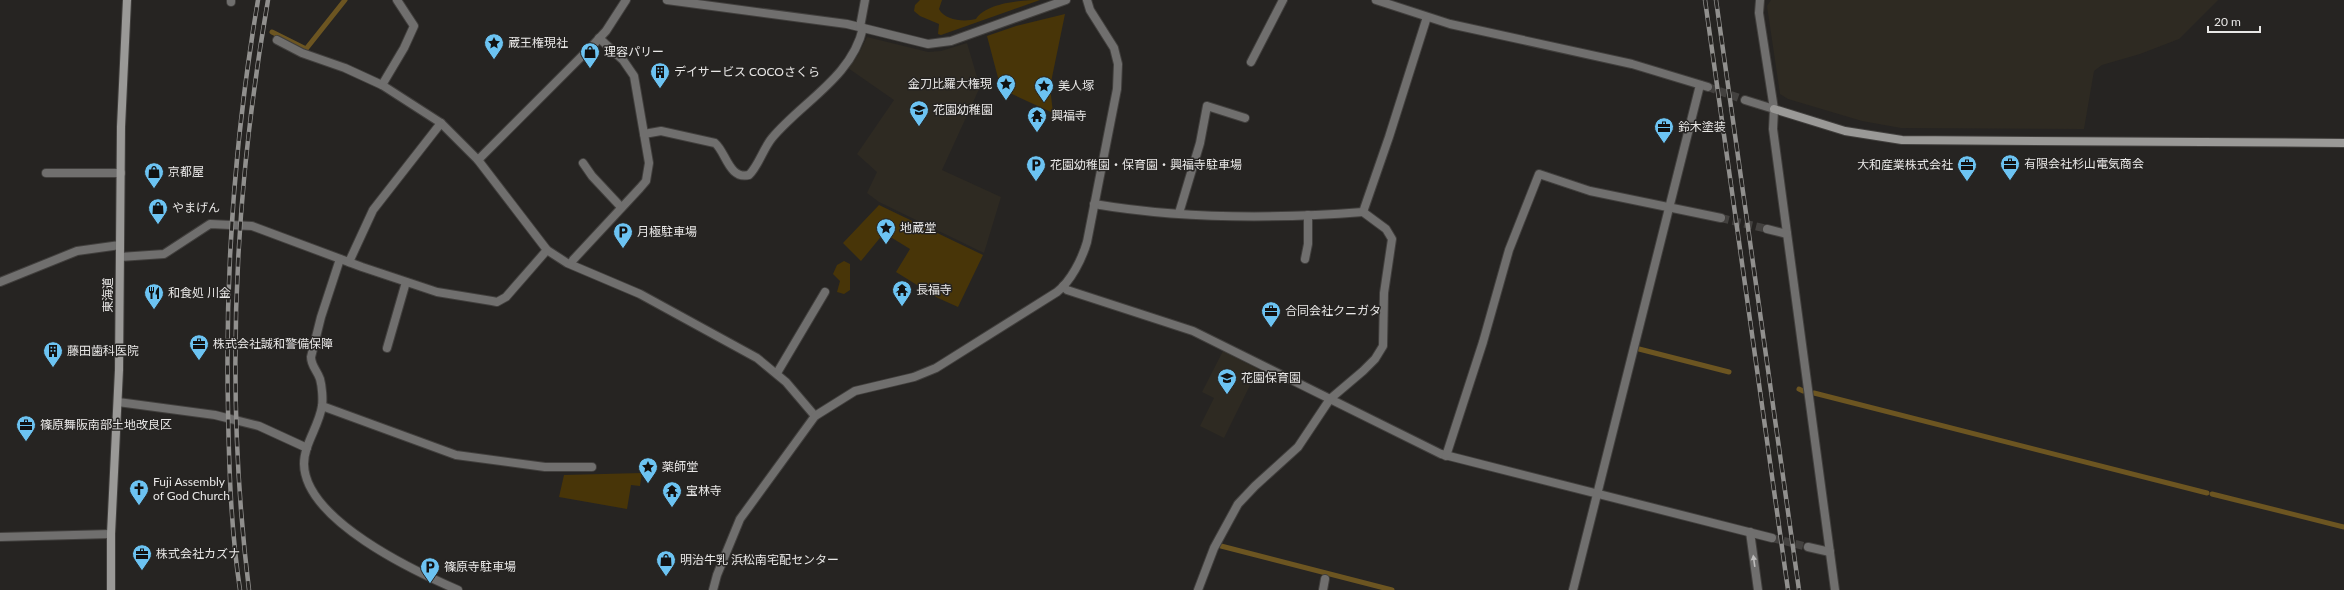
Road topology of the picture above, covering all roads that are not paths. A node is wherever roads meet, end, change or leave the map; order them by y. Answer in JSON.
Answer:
{"nodes":[{"id":1,"x":127,"y":0,"type":"edge"},
{"id":2,"x":397,"y":0,"type":"edge"},
{"id":3,"x":626,"y":0,"type":"edge"},
{"id":4,"x":667,"y":0,"type":"edge"},
{"id":5,"x":865,"y":0,"type":"edge"},
{"id":6,"x":1066,"y":0,"type":"edge"},
{"id":7,"x":1087,"y":0,"type":"edge"},
{"id":8,"x":1284,"y":0,"type":"edge"},
{"id":9,"x":1376,"y":0,"type":"edge"},
{"id":10,"x":1760,"y":0,"type":"edge"},
{"id":11,"x":1427,"y":17,"type":"junction"},
{"id":12,"x":861,"y":28,"type":"junction"},
{"id":13,"x":599,"y":38,"type":"junction"},
{"id":14,"x":277,"y":40,"type":"dead end"},
{"id":15,"x":1252,"y":62,"type":"dead end"},
{"id":16,"x":382,"y":85,"type":"junction"},
{"id":17,"x":1745,"y":100,"type":"tunnel mouth"},
{"id":18,"x":1774,"y":109,"type":"junction"},
{"id":19,"x":1245,"y":118,"type":"dead end"},
{"id":20,"x":441,"y":123,"type":"junction"},
{"id":21,"x":644,"y":134,"type":"junction"},
{"id":22,"x":2344,"y":143,"type":"edge"},
{"id":23,"x":478,"y":160,"type":"junction"},
{"id":24,"x":583,"y":162,"type":"dead end"},
{"id":25,"x":46,"y":173,"type":"dead end"},
{"id":26,"x":121,"y":173,"type":"junction"},
{"id":27,"x":1094,"y":204,"type":"junction"},
{"id":28,"x":1670,"y":206,"type":"junction"},
{"id":29,"x":621,"y":207,"type":"junction"},
{"id":30,"x":1363,"y":212,"type":"junction"},
{"id":31,"x":1178,"y":213,"type":"junction"},
{"id":32,"x":1308,"y":215,"type":"junction"},
{"id":33,"x":1722,"y":218,"type":"tunnel mouth"},
{"id":34,"x":1767,"y":229,"type":"tunnel mouth"},
{"id":35,"x":1787,"y":234,"type":"junction"},
{"id":36,"x":120,"y":245,"type":"junction"},
{"id":37,"x":547,"y":250,"type":"junction"},
{"id":38,"x":120,"y":257,"type":"junction"},
{"id":39,"x":340,"y":259,"type":"junction"},
{"id":40,"x":1305,"y":259,"type":"dead end"},
{"id":41,"x":349,"y":262,"type":"junction"},
{"id":42,"x":571,"y":264,"type":"junction"},
{"id":43,"x":0,"y":282,"type":"edge"},
{"id":44,"x":406,"y":282,"type":"junction"},
{"id":45,"x":1063,"y":286,"type":"junction"},
{"id":46,"x":825,"y":292,"type":"dead end"},
{"id":47,"x":387,"y":348,"type":"dead end"},
{"id":48,"x":777,"y":373,"type":"junction"},
{"id":49,"x":1330,"y":399,"type":"junction"},
{"id":50,"x":118,"y":402,"type":"junction"},
{"id":51,"x":322,"y":406,"type":"junction"},
{"id":52,"x":815,"y":416,"type":"junction"},
{"id":53,"x":307,"y":448,"type":"junction"},
{"id":54,"x":1446,"y":456,"type":"junction"},
{"id":55,"x":592,"y":467,"type":"dead end"},
{"id":56,"x":1598,"y":494,"type":"junction"},
{"id":57,"x":1750,"y":532,"type":"junction"},
{"id":58,"x":111,"y":534,"type":"junction"},
{"id":59,"x":0,"y":537,"type":"edge"},
{"id":60,"x":1772,"y":538,"type":"tunnel mouth"},
{"id":61,"x":1808,"y":547,"type":"tunnel mouth"},
{"id":62,"x":1830,"y":552,"type":"junction"},
{"id":63,"x":1326,"y":579,"type":"dead end"},
{"id":64,"x":110,"y":590,"type":"edge"},
{"id":65,"x":458,"y":590,"type":"edge"},
{"id":66,"x":713,"y":590,"type":"edge"},
{"id":67,"x":1198,"y":590,"type":"edge"},
{"id":68,"x":1323,"y":590,"type":"edge"},
{"id":69,"x":1573,"y":590,"type":"edge"},
{"id":70,"x":1758,"y":590,"type":"edge"},
{"id":71,"x":1835,"y":590,"type":"edge"}],
"edges":[{"from":1,"to":26,"type":"main road","name":"東海道"},
{"from":2,"to":16,"type":"street"},
{"from":3,"to":13,"type":"street"},
{"from":4,"to":12,"type":"street"},
{"from":5,"to":12,"type":"street"},
{"from":6,"to":12,"type":"street"},
{"from":7,"to":27,"type":"street"},
{"from":8,"to":15,"type":"street"},
{"from":9,"to":11,"type":"street"},
{"from":10,"to":18,"type":"street"},
{"from":11,"to":28,"type":"street"},
{"from":11,"to":30,"type":"street"},
{"from":12,"to":21,"type":"street"},
{"from":13,"to":21,"type":"street"},
{"from":13,"to":23,"type":"street"},
{"from":14,"to":16,"type":"street"},
{"from":16,"to":20,"type":"street"},
{"from":17,"to":18,"type":"street"},
{"from":18,"to":22,"type":"main road"},
{"from":18,"to":35,"type":"street"},
{"from":19,"to":31,"type":"street"},
{"from":20,"to":23,"type":"street"},
{"from":20,"to":41,"type":"street"},
{"from":21,"to":29,"type":"street"},
{"from":23,"to":37,"type":"street"},
{"from":24,"to":29,"type":"street"},
{"from":25,"to":26,"type":"street"},
{"from":26,"to":36,"type":"main road","name":"東海道"},
{"from":27,"to":31,"type":"street"},
{"from":27,"to":45,"type":"street"},
{"from":28,"to":33,"type":"street"},
{"from":28,"to":54,"type":"street"},
{"from":28,"to":56,"type":"street"},
{"from":29,"to":42,"type":"street"},
{"from":30,"to":32,"type":"street"},
{"from":30,"to":49,"type":"street"},
{"from":31,"to":32,"type":"street"},
{"from":32,"to":40,"type":"street"},
{"from":34,"to":35,"type":"street"},
{"from":35,"to":62,"type":"street"},
{"from":36,"to":38,"type":"main road","name":"東海道"},
{"from":36,"to":43,"type":"street"},
{"from":37,"to":42,"type":"street"},
{"from":37,"to":44,"type":"street"},
{"from":38,"to":39,"type":"street"},
{"from":38,"to":50,"type":"main road","name":"東海道"},
{"from":39,"to":41,"type":"street"},
{"from":39,"to":51,"type":"street"},
{"from":41,"to":44,"type":"street"},
{"from":42,"to":48,"type":"street"},
{"from":44,"to":47,"type":"street"},
{"from":45,"to":49,"type":"street"},
{"from":45,"to":52,"type":"street"},
{"from":46,"to":48,"type":"street"},
{"from":48,"to":52,"type":"street"},
{"from":49,"to":54,"type":"street"},
{"from":49,"to":67,"type":"street"},
{"from":50,"to":53,"type":"street"},
{"from":50,"to":58,"type":"main road","name":"東海道"},
{"from":51,"to":53,"type":"street"},
{"from":51,"to":55,"type":"street"},
{"from":52,"to":66,"type":"street"},
{"from":53,"to":65,"type":"street"},
{"from":54,"to":56,"type":"street"},
{"from":56,"to":57,"type":"street"},
{"from":56,"to":69,"type":"street"},
{"from":57,"to":60,"type":"street"},
{"from":70,"to":57,"type":"street","one_way":true},
{"from":58,"to":59,"type":"street"},
{"from":58,"to":64,"type":"main road","name":"東海道"},
{"from":61,"to":62,"type":"street"},
{"from":62,"to":71,"type":"street"},
{"from":63,"to":68,"type":"street"}]}
